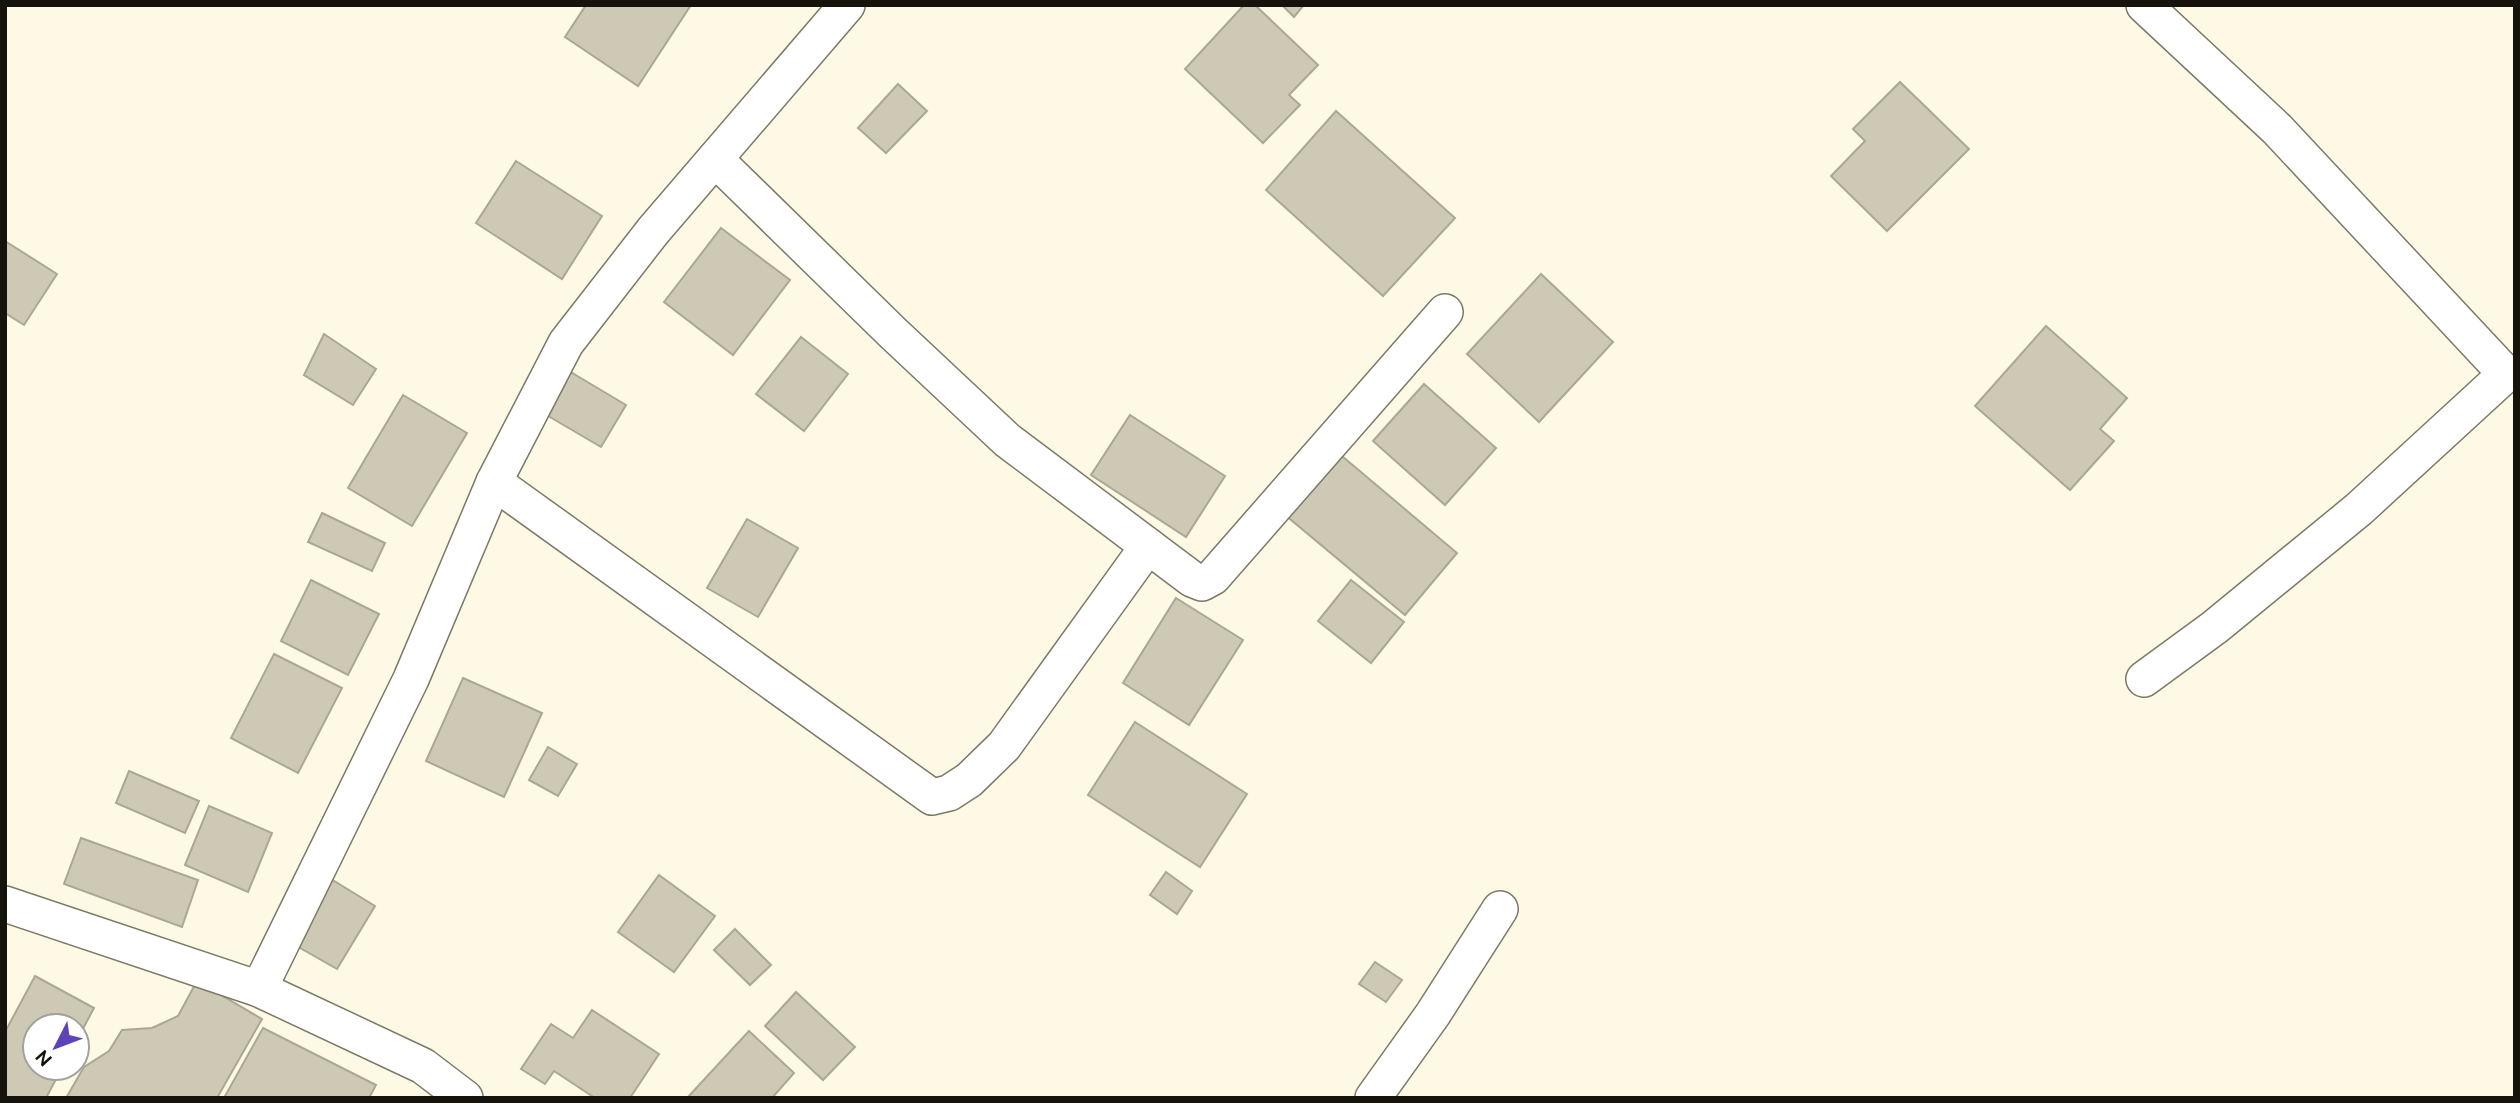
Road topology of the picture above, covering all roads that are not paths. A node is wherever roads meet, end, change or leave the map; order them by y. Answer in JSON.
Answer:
{"nodes":[{"id":1,"x":847,"y":5,"type":"edge"},
{"id":2,"x":2144,"y":5,"type":"edge"},
{"id":3,"x":715,"y":159,"type":"junction"},
{"id":4,"x":1445,"y":312,"type":"dead end"},
{"id":5,"x":2510,"y":379,"type":"edge"},
{"id":6,"x":494,"y":482,"type":"junction"},
{"id":7,"x":1147,"y":546,"type":"junction"},
{"id":8,"x":2144,"y":679,"type":"dead end"},
{"id":9,"x":5,"y":905,"type":"edge"},
{"id":10,"x":1500,"y":909,"type":"dead end"},
{"id":11,"x":259,"y":989,"type":"junction"},
{"id":12,"x":465,"y":1098,"type":"edge"},
{"id":13,"x":1373,"y":1098,"type":"edge"}],
"edges":[{"from":1,"to":3,"type":"street"},
{"from":2,"to":5,"type":"street"},
{"from":3,"to":6,"type":"street"},
{"from":3,"to":7,"type":"street"},
{"from":4,"to":7,"type":"street"},
{"from":5,"to":8,"type":"street"},
{"from":6,"to":7,"type":"street"},
{"from":6,"to":11,"type":"street"},
{"from":9,"to":11,"type":"street"},
{"from":10,"to":13,"type":"street"},
{"from":11,"to":12,"type":"street"}]}
